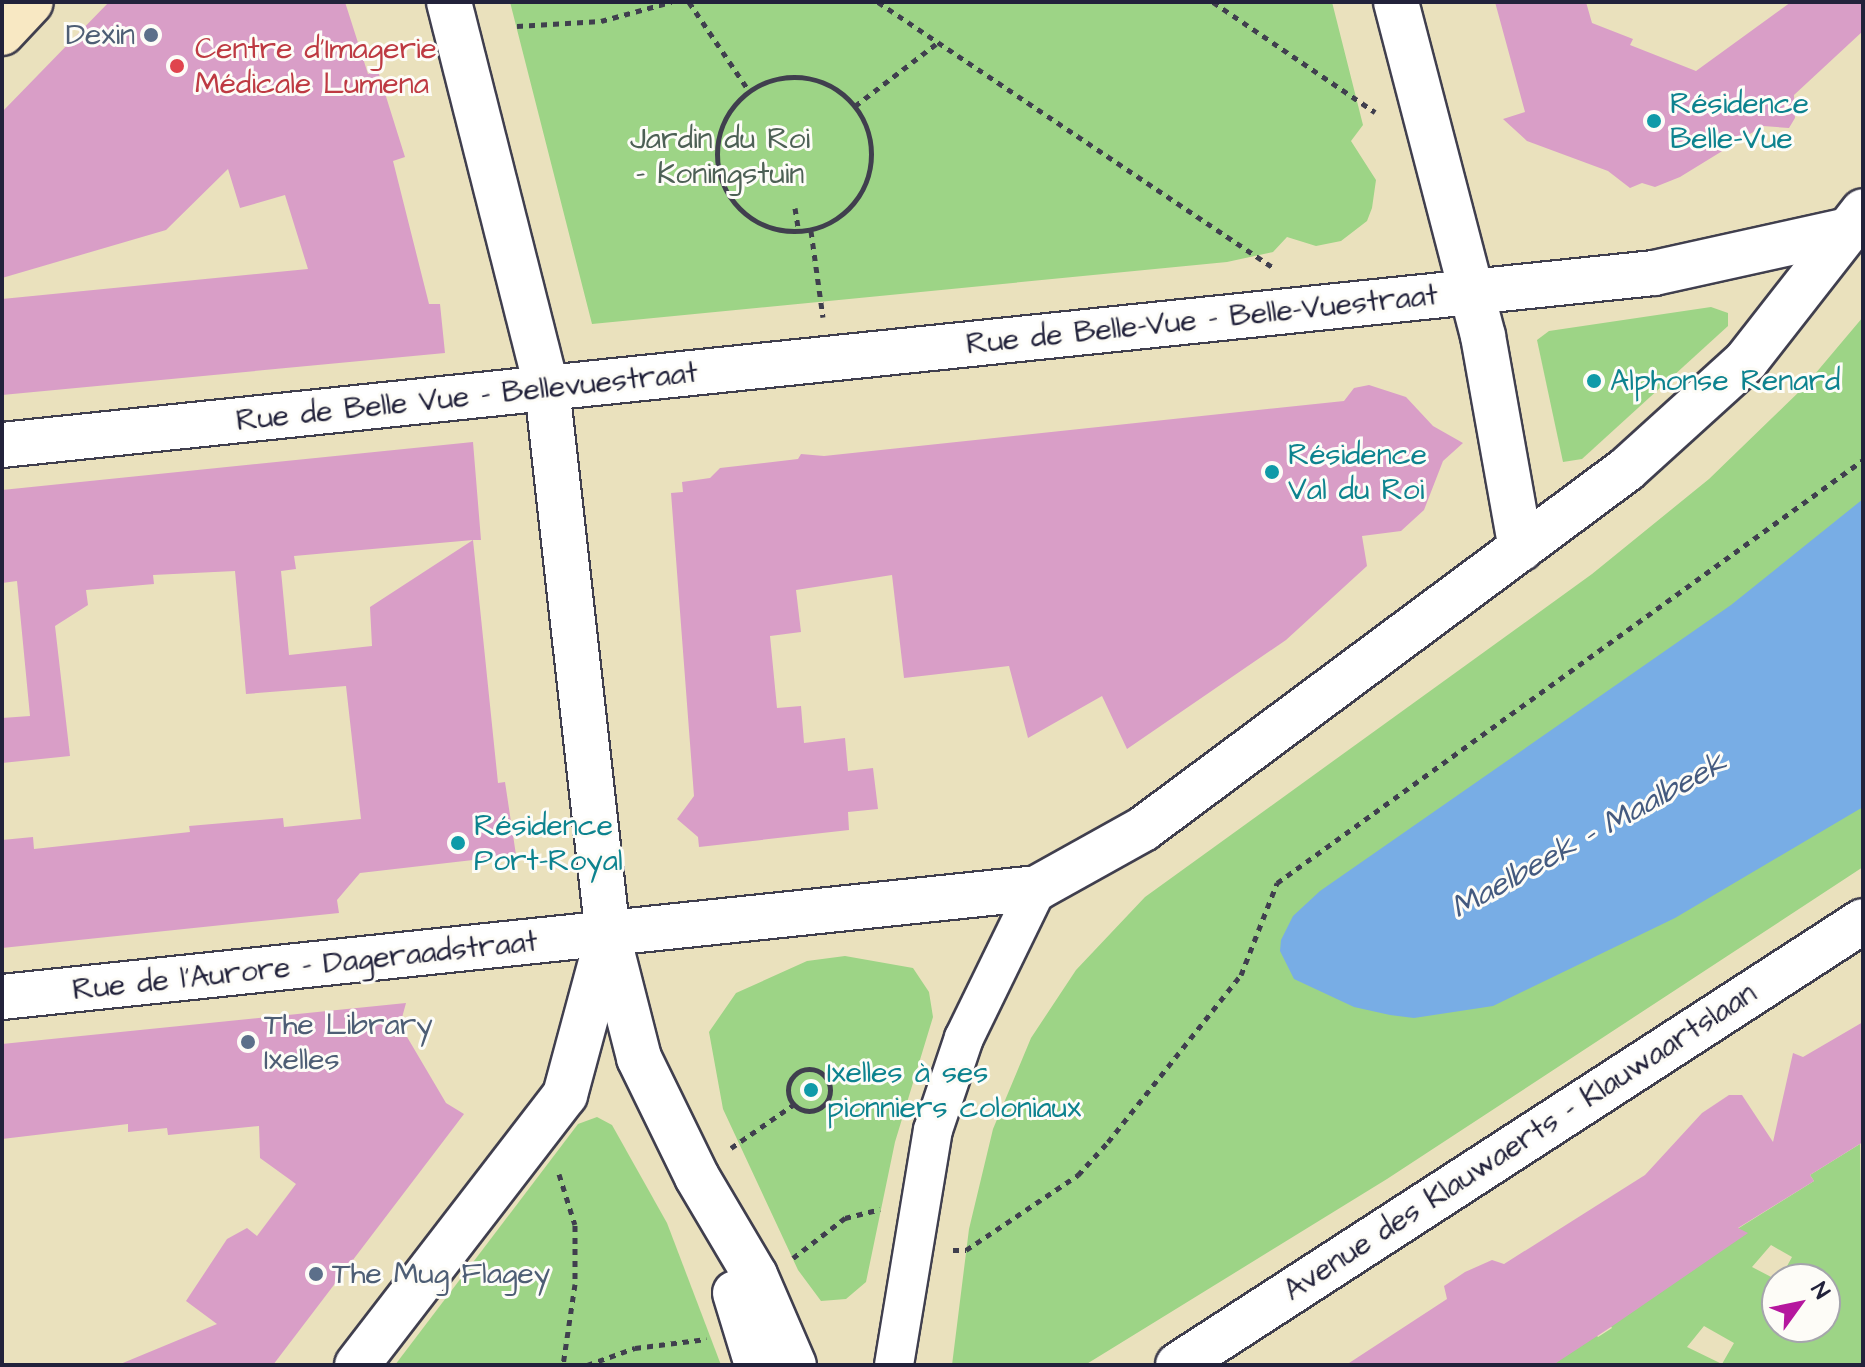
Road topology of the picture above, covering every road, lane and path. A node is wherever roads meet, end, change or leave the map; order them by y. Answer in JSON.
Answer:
{"nodes":[{"id":1,"x":31,"y":2,"type":"edge"},
{"id":2,"x":449,"y":2,"type":"edge"},
{"id":3,"x":671,"y":2,"type":"edge"},
{"id":4,"x":689,"y":2,"type":"edge"},
{"id":5,"x":878,"y":2,"type":"edge"},
{"id":6,"x":1213,"y":2,"type":"edge"},
{"id":7,"x":1396,"y":2,"type":"edge"},
{"id":8,"x":517,"y":26,"type":"dead end"},
{"id":9,"x":2,"y":33,"type":"edge"},
{"id":10,"x":936,"y":44,"type":"junction"},
{"id":11,"x":749,"y":91,"type":"junction"},
{"id":12,"x":855,"y":106,"type":"junction"},
{"id":13,"x":1375,"y":112,"type":"dead end"},
{"id":14,"x":795,"y":208,"type":"dead end"},
{"id":15,"x":1856,"y":221,"type":"edge"},
{"id":16,"x":811,"y":231,"type":"junction"},
{"id":17,"x":799,"y":232,"type":"junction"},
{"id":18,"x":1275,"y":270,"type":"dead end"},
{"id":19,"x":1473,"y":292,"type":"junction"},
{"id":20,"x":823,"y":319,"type":"dead end"},
{"id":21,"x":931,"y":348,"type":"joint"},
{"id":22,"x":547,"y":388,"type":"junction"},
{"id":23,"x":2,"y":445,"type":"edge"},
{"id":24,"x":1863,"y":460,"type":"edge"},
{"id":25,"x":1521,"y":549,"type":"junction"},
{"id":26,"x":1037,"y":888,"type":"junction"},
{"id":27,"x":1863,"y":921,"type":"edge"},
{"id":28,"x":608,"y":936,"type":"junction"},
{"id":29,"x":2,"y":997,"type":"edge"},
{"id":30,"x":793,"y":1105,"type":"junction"},
{"id":31,"x":712,"y":1164,"type":"junction"},
{"id":32,"x":556,"y":1165,"type":"dead end"},
{"id":33,"x":921,"y":1207,"type":"junction"},
{"id":34,"x":914,"y":1251,"type":"junction"},
{"id":35,"x":782,"y":1266,"type":"dead end"},
{"id":36,"x":715,"y":1338,"type":"dead end"},
{"id":37,"x":357,"y":1365,"type":"edge"},
{"id":38,"x":563,"y":1365,"type":"edge"},
{"id":39,"x":587,"y":1365,"type":"edge"},
{"id":40,"x":757,"y":1365,"type":"edge"},
{"id":41,"x":794,"y":1365,"type":"edge"},
{"id":42,"x":894,"y":1365,"type":"edge"},
{"id":43,"x":1178,"y":1365,"type":"edge"}],
"edges":[{"from":1,"to":9,"type":"main road"},
{"from":2,"to":22,"type":"street"},
{"from":3,"to":8,"type":"path"},
{"from":4,"to":11,"type":"path"},
{"from":5,"to":10,"type":"path"},
{"from":6,"to":13,"type":"path"},
{"from":7,"to":19,"type":"street"},
{"from":10,"to":12,"type":"path"},
{"from":10,"to":18,"type":"path"},
{"from":11,"to":12,"type":"path"},
{"from":11,"to":17,"type":"path"},
{"from":12,"to":16,"type":"path"},
{"from":14,"to":17,"type":"path"},
{"from":15,"to":19,"type":"street","name":"Rue de Belle-Vue - Belle-Vuestraat"},
{"from":15,"to":25,"type":"street"},
{"from":16,"to":17,"type":"path"},
{"from":16,"to":20,"type":"path"},
{"from":19,"to":21,"type":"street","name":"Rue de Belle-Vue - Belle-Vuestraat"},
{"from":19,"to":25,"type":"street"},
{"from":21,"to":22,"type":"street","name":"Rue de Belle Vue - Bellevuestraat"},
{"from":22,"to":23,"type":"street","name":"Rue de Belle Vue - Bellevuestraat"},
{"from":22,"to":28,"type":"street"},
{"from":24,"to":34,"type":"path"},
{"from":25,"to":26,"type":"street"},
{"from":26,"to":28,"type":"street","name":"Rue de l'Aurore - Dageraadstraat"},
{"from":26,"to":33,"type":"street"},
{"from":27,"to":43,"type":"street","name":"Avenue des Klauwaerts - Klauwaartslaan"},
{"from":28,"to":29,"type":"street","name":"Rue de l'Aurore - Dageraadstraat"},
{"from":28,"to":31,"type":"street"},
{"from":28,"to":37,"type":"street"},
{"from":30,"to":30,"type":"path"},
{"from":30,"to":31,"type":"path"},
{"from":31,"to":40,"type":"street"},
{"from":31,"to":41,"type":"street"},
{"from":32,"to":38,"type":"path"},
{"from":33,"to":34,"type":"street"},
{"from":33,"to":35,"type":"path"},
{"from":34,"to":42,"type":"street"},
{"from":36,"to":39,"type":"path"}]}
